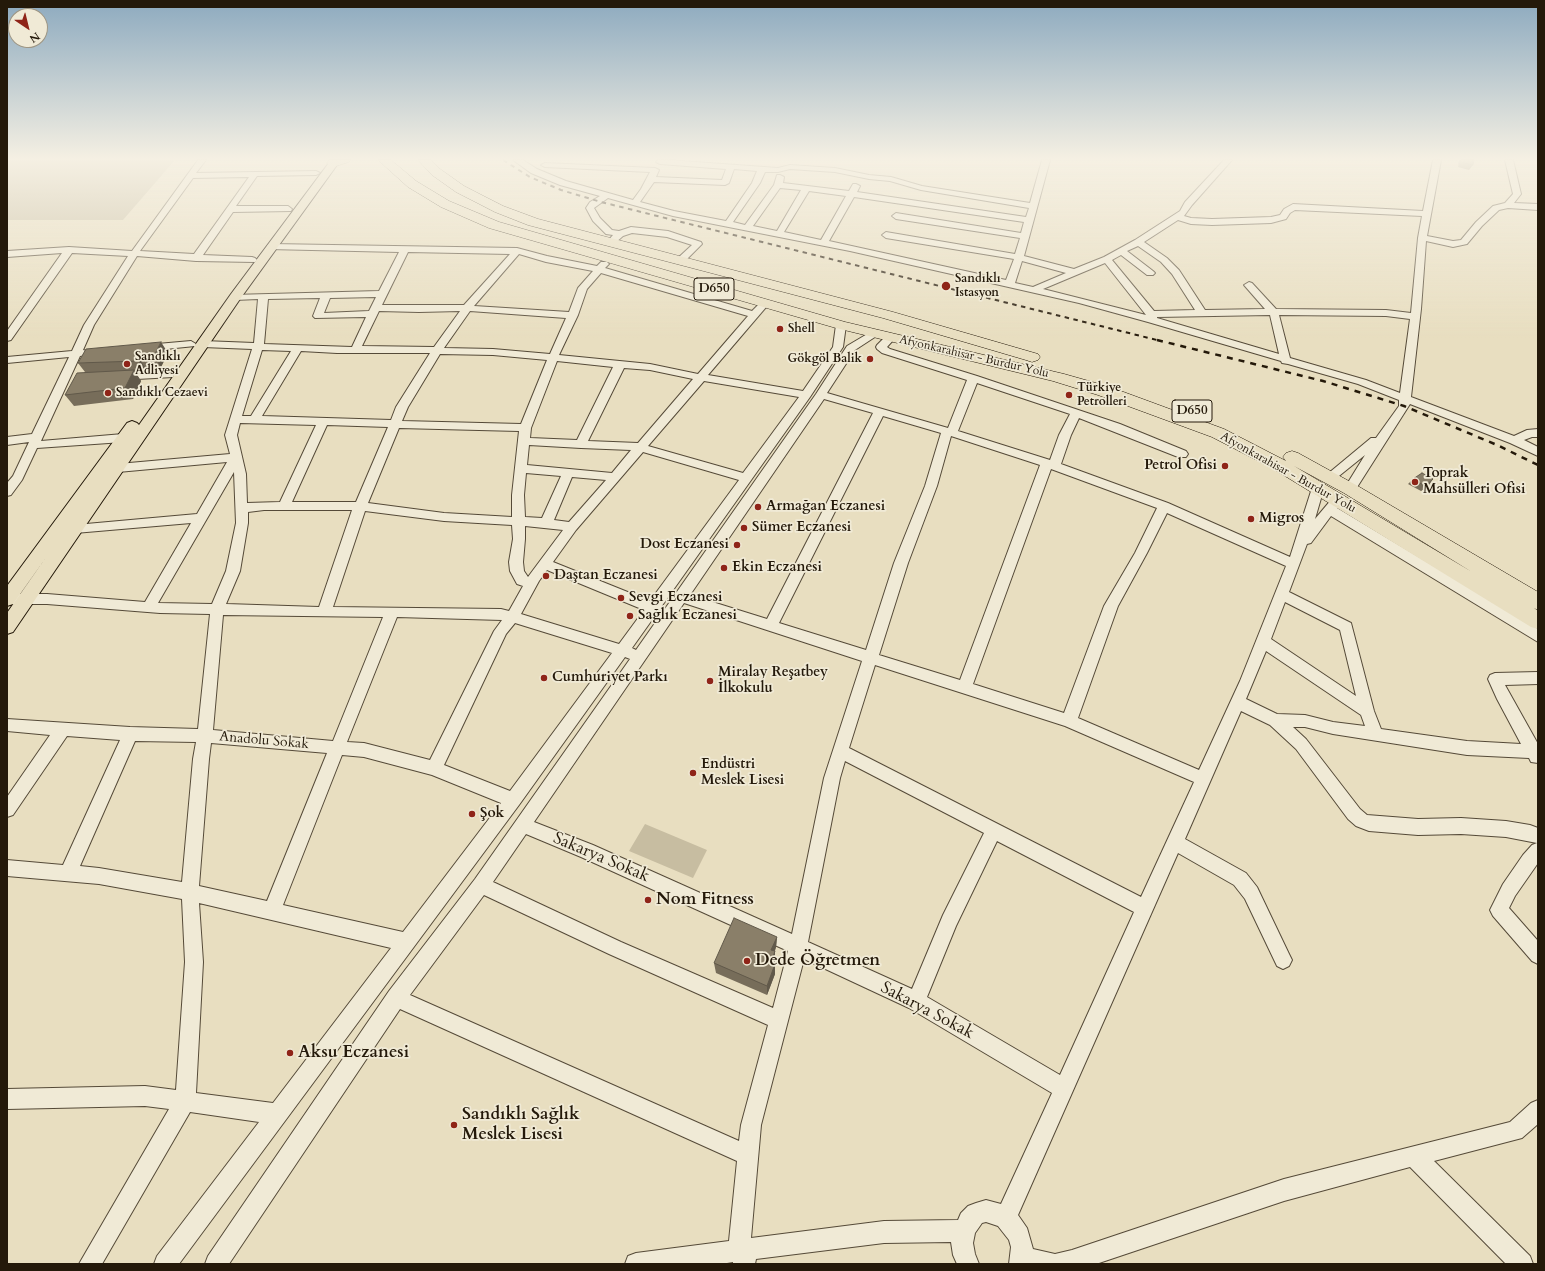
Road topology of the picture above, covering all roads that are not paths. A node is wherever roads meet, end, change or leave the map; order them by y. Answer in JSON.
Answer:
{"nodes":[{"id":1,"x":158,"y":219,"type":"edge"},
{"id":2,"x":223,"y":219,"type":"edge"},
{"id":3,"x":281,"y":219,"type":"edge"},
{"id":4,"x":291,"y":219,"type":"edge"},
{"id":5,"x":481,"y":219,"type":"edge"},
{"id":6,"x":527,"y":219,"type":"edge"},
{"id":7,"x":596,"y":219,"type":"edge"},
{"id":8,"x":705,"y":219,"type":"edge"},
{"id":9,"x":731,"y":219,"type":"edge"},
{"id":10,"x":753,"y":219,"type":"edge"},
{"id":11,"x":787,"y":219,"type":"edge"},
{"id":12,"x":837,"y":219,"type":"edge"},
{"id":13,"x":895,"y":219,"type":"edge"},
{"id":14,"x":1025,"y":219,"type":"edge"},
{"id":15,"x":1173,"y":219,"type":"edge"},
{"id":16,"x":1185,"y":219,"type":"edge"},
{"id":17,"x":1274,"y":219,"type":"edge"},
{"id":18,"x":1424,"y":219,"type":"edge"},
{"id":19,"x":1484,"y":219,"type":"edge"},
{"id":20,"x":1030,"y":220,"type":"joint"},
{"id":21,"x":728,"y":224,"type":"junction"},
{"id":22,"x":747,"y":228,"type":"junction"},
{"id":23,"x":778,"y":234,"type":"junction"},
{"id":24,"x":886,"y":235,"type":"junction"},
{"id":25,"x":1024,"y":236,"type":"junction"},
{"id":26,"x":616,"y":238,"type":"junction"},
{"id":27,"x":1422,"y":238,"type":"junction"},
{"id":28,"x":1138,"y":242,"type":"junction"},
{"id":29,"x":823,"y":243,"type":"junction"},
{"id":30,"x":271,"y":247,"type":"junction"},
{"id":31,"x":405,"y":249,"type":"junction"},
{"id":32,"x":69,"y":250,"type":"junction"},
{"id":33,"x":517,"y":251,"type":"junction"},
{"id":34,"x":1121,"y":251,"type":"junction"},
{"id":35,"x":134,"y":253,"type":"junction"},
{"id":36,"x":7,"y":254,"type":"edge"},
{"id":37,"x":684,"y":257,"type":"dead end"},
{"id":38,"x":1020,"y":257,"type":"junction"},
{"id":39,"x":196,"y":258,"type":"junction"},
{"id":40,"x":609,"y":259,"type":"junction"},
{"id":41,"x":1107,"y":259,"type":"junction"},
{"id":42,"x":252,"y":260,"type":"junction"},
{"id":43,"x":598,"y":269,"type":"junction"},
{"id":44,"x":1074,"y":272,"type":"junction"},
{"id":45,"x":1150,"y":273,"type":"dead end"},
{"id":46,"x":1010,"y":284,"type":"junction"},
{"id":47,"x":1249,"y":285,"type":"dead end"},
{"id":48,"x":1033,"y":290,"type":"junction"},
{"id":49,"x":383,"y":294,"type":"junction"},
{"id":50,"x":326,"y":295,"type":"junction"},
{"id":51,"x":263,"y":296,"type":"junction"},
{"id":52,"x":235,"y":297,"type":"junction"},
{"id":53,"x":764,"y":304,"type":"junction"},
{"id":54,"x":854,"y":306,"type":"junction"},
{"id":55,"x":467,"y":308,"type":"junction"},
{"id":56,"x":374,"y":311,"type":"junction"},
{"id":57,"x":1202,"y":313,"type":"junction"},
{"id":58,"x":1274,"y":313,"type":"junction"},
{"id":59,"x":573,"y":315,"type":"junction"},
{"id":60,"x":754,"y":315,"type":"junction"},
{"id":61,"x":888,"y":315,"type":"junction"},
{"id":62,"x":1152,"y":317,"type":"junction"},
{"id":63,"x":1415,"y":317,"type":"junction"},
{"id":64,"x":7,"y":320,"type":"edge"},
{"id":65,"x":20,"y":320,"type":"junction"},
{"id":66,"x":841,"y":325,"type":"junction"},
{"id":67,"x":882,"y":335,"type":"junction"},
{"id":68,"x":7,"y":338,"type":"edge"},
{"id":69,"x":197,"y":344,"type":"junction"},
{"id":70,"x":138,"y":348,"type":"edge"},
{"id":71,"x":257,"y":348,"type":"junction"},
{"id":72,"x":297,"y":348,"type":"junction"},
{"id":73,"x":355,"y":350,"type":"junction"},
{"id":74,"x":437,"y":350,"type":"junction"},
{"id":75,"x":92,"y":352,"type":"edge"},
{"id":76,"x":76,"y":353,"type":"junction"},
{"id":77,"x":553,"y":358,"type":"junction"},
{"id":78,"x":7,"y":360,"type":"edge"},
{"id":79,"x":1286,"y":360,"type":"junction"},
{"id":80,"x":620,"y":364,"type":"junction"},
{"id":81,"x":169,"y":375,"type":"junction"},
{"id":82,"x":700,"y":377,"type":"junction"},
{"id":83,"x":109,"y":378,"type":"edge"},
{"id":84,"x":973,"y":378,"type":"junction"},
{"id":85,"x":813,"y":395,"type":"junction"},
{"id":86,"x":1405,"y":398,"type":"junction"},
{"id":87,"x":880,"y":412,"type":"junction"},
{"id":88,"x":1076,"y":413,"type":"junction"},
{"id":89,"x":236,"y":419,"type":"junction"},
{"id":90,"x":255,"y":420,"type":"junction"},
{"id":91,"x":322,"y":422,"type":"junction"},
{"id":92,"x":394,"y":425,"type":"junction"},
{"id":93,"x":525,"y":428,"type":"junction"},
{"id":94,"x":950,"y":432,"type":"junction"},
{"id":95,"x":1538,"y":432,"type":"edge"},
{"id":96,"x":1384,"y":434,"type":"junction"},
{"id":97,"x":123,"y":438,"type":"junction"},
{"id":98,"x":1514,"y":440,"type":"junction"},
{"id":99,"x":7,"y":441,"type":"edge"},
{"id":100,"x":35,"y":441,"type":"junction"},
{"id":101,"x":523,"y":441,"type":"junction"},
{"id":102,"x":581,"y":444,"type":"junction"},
{"id":103,"x":640,"y":447,"type":"junction"},
{"id":104,"x":1538,"y":452,"type":"edge"},
{"id":105,"x":1182,"y":454,"type":"dead end"},
{"id":106,"x":236,"y":457,"type":"junction"},
{"id":107,"x":1050,"y":465,"type":"junction"},
{"id":108,"x":118,"y":468,"type":"junction"},
{"id":109,"x":520,"y":468,"type":"junction"},
{"id":110,"x":568,"y":473,"type":"junction"},
{"id":111,"x":616,"y":477,"type":"junction"},
{"id":112,"x":746,"y":478,"type":"junction"},
{"id":113,"x":1324,"y":483,"type":"junction"},
{"id":114,"x":7,"y":492,"type":"edge"},
{"id":115,"x":1339,"y":499,"type":"junction"},
{"id":116,"x":284,"y":506,"type":"junction"},
{"id":117,"x":360,"y":506,"type":"junction"},
{"id":118,"x":1164,"y":506,"type":"junction"},
{"id":119,"x":241,"y":508,"type":"junction"},
{"id":120,"x":201,"y":518,"type":"junction"},
{"id":121,"x":519,"y":521,"type":"junction"},
{"id":122,"x":546,"y":523,"type":"junction"},
{"id":123,"x":572,"y":527,"type":"junction"},
{"id":124,"x":75,"y":529,"type":"junction"},
{"id":125,"x":1296,"y":557,"type":"junction"},
{"id":126,"x":545,"y":564,"type":"junction"},
{"id":127,"x":531,"y":584,"type":"junction"},
{"id":128,"x":1281,"y":594,"type":"junction"},
{"id":129,"x":680,"y":597,"type":"junction"},
{"id":130,"x":7,"y":599,"type":"edge"},
{"id":131,"x":27,"y":599,"type":"junction"},
{"id":132,"x":1538,"y":602,"type":"edge"},
{"id":133,"x":149,"y":607,"type":"junction"},
{"id":134,"x":653,"y":608,"type":"junction"},
{"id":135,"x":217,"y":609,"type":"junction"},
{"id":136,"x":324,"y":612,"type":"junction"},
{"id":137,"x":392,"y":612,"type":"junction"},
{"id":138,"x":512,"y":617,"type":"junction"},
{"id":139,"x":1538,"y":621,"type":"edge"},
{"id":140,"x":771,"y":626,"type":"junction"},
{"id":141,"x":7,"y":627,"type":"edge"},
{"id":142,"x":1538,"y":636,"type":"edge"},
{"id":143,"x":1263,"y":641,"type":"junction"},
{"id":144,"x":623,"y":650,"type":"junction"},
{"id":145,"x":639,"y":656,"type":"junction"},
{"id":146,"x":871,"y":658,"type":"junction"},
{"id":147,"x":1538,"y":678,"type":"edge"},
{"id":148,"x":964,"y":688,"type":"junction"},
{"id":149,"x":1238,"y":702,"type":"junction"},
{"id":150,"x":1367,"y":711,"type":"junction"},
{"id":151,"x":1275,"y":720,"type":"junction"},
{"id":152,"x":1069,"y":721,"type":"junction"},
{"id":153,"x":7,"y":725,"type":"edge"},
{"id":154,"x":63,"y":729,"type":"junction"},
{"id":155,"x":130,"y":734,"type":"junction"},
{"id":156,"x":1375,"y":734,"type":"junction"},
{"id":157,"x":205,"y":736,"type":"junction"},
{"id":158,"x":337,"y":748,"type":"junction"},
{"id":159,"x":840,"y":751,"type":"junction"},
{"id":160,"x":1536,"y":755,"type":"edge"},
{"id":161,"x":434,"y":768,"type":"junction"},
{"id":162,"x":1203,"y":779,"type":"junction"},
{"id":163,"x":513,"y":800,"type":"junction"},
{"id":164,"x":7,"y":810,"type":"edge"},
{"id":165,"x":522,"y":825,"type":"junction"},
{"id":166,"x":994,"y":830,"type":"junction"},
{"id":167,"x":1538,"y":836,"type":"edge"},
{"id":168,"x":1176,"y":843,"type":"junction"},
{"id":169,"x":1538,"y":851,"type":"edge"},
{"id":170,"x":7,"y":868,"type":"edge"},
{"id":171,"x":68,"y":873,"type":"junction"},
{"id":172,"x":481,"y":885,"type":"junction"},
{"id":173,"x":190,"y":892,"type":"junction"},
{"id":174,"x":1145,"y":908,"type":"junction"},
{"id":175,"x":272,"y":910,"type":"junction"},
{"id":176,"x":406,"y":942,"type":"junction"},
{"id":177,"x":798,"y":947,"type":"junction"},
{"id":178,"x":1538,"y":955,"type":"edge"},
{"id":179,"x":1282,"y":960,"type":"dead end"},
{"id":180,"x":396,"y":998,"type":"junction"},
{"id":181,"x":916,"y":1001,"type":"junction"},
{"id":182,"x":779,"y":1020,"type":"junction"},
{"id":183,"x":1064,"y":1089,"type":"junction"},
{"id":184,"x":7,"y":1099,"type":"edge"},
{"id":185,"x":185,"y":1102,"type":"junction"},
{"id":186,"x":1538,"y":1110,"type":"edge"},
{"id":187,"x":277,"y":1114,"type":"junction"},
{"id":188,"x":748,"y":1154,"type":"junction"},
{"id":189,"x":1414,"y":1156,"type":"junction"},
{"id":190,"x":1006,"y":1218,"type":"junction"},
{"id":191,"x":964,"y":1231,"type":"junction"},
{"id":192,"x":743,"y":1255,"type":"edge"},
{"id":193,"x":1021,"y":1261,"type":"edge"},
{"id":194,"x":90,"y":1264,"type":"edge"},
{"id":195,"x":165,"y":1264,"type":"edge"},
{"id":196,"x":216,"y":1264,"type":"edge"},
{"id":197,"x":636,"y":1264,"type":"edge"},
{"id":198,"x":968,"y":1264,"type":"edge"},
{"id":199,"x":1052,"y":1264,"type":"edge"},
{"id":200,"x":1058,"y":1264,"type":"edge"},
{"id":201,"x":1522,"y":1264,"type":"edge"}],
"edges":[{"from":1,"to":35,"type":"street"},
{"from":2,"to":39,"type":"street"},
{"from":3,"to":42,"type":"main road"},
{"from":4,"to":30,"type":"main road"},
{"from":5,"to":40,"type":"highway","name":"Afyonkarahisar - Burdur Yolu","number":"D650"},
{"from":6,"to":26,"type":"highway","name":"Afyonkarahisar - Burdur Yolu","number":"D650"},
{"from":7,"to":26,"type":"street"},
{"from":8,"to":21,"type":"street"},
{"from":9,"to":21,"type":"street"},
{"from":10,"to":22,"type":"street"},
{"from":11,"to":23,"type":"street"},
{"from":12,"to":29,"type":"street"},
{"from":13,"to":24,"type":"street"},
{"from":14,"to":20,"type":"street"},
{"from":15,"to":28,"type":"street"},
{"from":16,"to":17,"type":"street"},
{"from":18,"to":27,"type":"street"},
{"from":19,"to":27,"type":"street"},
{"from":20,"to":25,"type":"street"},
{"from":21,"to":22,"type":"street"},
{"from":22,"to":23,"type":"street"},
{"from":23,"to":29,"type":"street"},
{"from":24,"to":25,"type":"street"},
{"from":24,"to":29,"type":"street"},
{"from":24,"to":38,"type":"street"},
{"from":24,"to":46,"type":"street"},
{"from":25,"to":38,"type":"street"},
{"from":26,"to":37,"type":"street"},
{"from":26,"to":54,"type":"highway","name":"Afyonkarahisar - Burdur Yolu","number":"D650"},
{"from":27,"to":63,"type":"street"},
{"from":28,"to":34,"type":"street"},
{"from":28,"to":57,"type":"street"},
{"from":30,"to":31,"type":"street"},
{"from":30,"to":52,"type":"main road"},
{"from":31,"to":33,"type":"street"},
{"from":31,"to":49,"type":"street"},
{"from":32,"to":35,"type":"street"},
{"from":32,"to":36,"type":"street"},
{"from":32,"to":65,"type":"street"},
{"from":33,"to":43,"type":"street"},
{"from":33,"to":55,"type":"street"},
{"from":34,"to":41,"type":"street"},
{"from":34,"to":45,"type":"street"},
{"from":35,"to":39,"type":"street"},
{"from":35,"to":76,"type":"street"},
{"from":38,"to":44,"type":"street"},
{"from":38,"to":46,"type":"street"},
{"from":39,"to":42,"type":"street"},
{"from":40,"to":43,"type":"street"},
{"from":40,"to":53,"type":"highway","name":"Afyonkarahisar - Burdur Yolu","number":"D650"},
{"from":41,"to":44,"type":"street"},
{"from":41,"to":62,"type":"street"},
{"from":42,"to":69,"type":"main road"},
{"from":43,"to":59,"type":"street"},
{"from":43,"to":60,"type":"street"},
{"from":44,"to":48,"type":"street"},
{"from":46,"to":48,"type":"street"},
{"from":47,"to":58,"type":"street"},
{"from":48,"to":62,"type":"street"},
{"from":49,"to":50,"type":"street"},
{"from":49,"to":56,"type":"street"},
{"from":50,"to":51,"type":"street"},
{"from":50,"to":56,"type":"street"},
{"from":51,"to":52,"type":"street"},
{"from":51,"to":71,"type":"street"},
{"from":52,"to":69,"type":"main road"},
{"from":53,"to":60,"type":"street"},
{"from":53,"to":66,"type":"highway","name":"Afyonkarahisar - Burdur Yolu","number":"D650"},
{"from":54,"to":61,"type":"highway","name":"Afyonkarahisar - Burdur Yolu","number":"D650"},
{"from":54,"to":66,"type":"highway"},
{"from":55,"to":56,"type":"street"},
{"from":55,"to":59,"type":"street"},
{"from":55,"to":74,"type":"street"},
{"from":56,"to":73,"type":"street"},
{"from":57,"to":58,"type":"street"},
{"from":57,"to":62,"type":"street"},
{"from":58,"to":63,"type":"street"},
{"from":58,"to":79,"type":"street"},
{"from":59,"to":77,"type":"street"},
{"from":60,"to":82,"type":"street"},
{"from":61,"to":67,"type":"highway"},
{"from":61,"to":113,"type":"highway","name":"Afyonkarahisar - Burdur Yolu","number":"D650"},
{"from":62,"to":79,"type":"street"},
{"from":63,"to":86,"type":"street"},
{"from":64,"to":65,"type":"street"},
{"from":65,"to":68,"type":"street"},
{"from":66,"to":67,"type":"highway","name":"Afyonkarahisar - Burdur Yolu","number":"D650"},
{"from":66,"to":85,"type":"street"},
{"from":67,"to":84,"type":"street"},
{"from":67,"to":85,"type":"street"},
{"from":67,"to":113,"type":"highway","name":"Afyonkarahisar - Burdur Yolu","number":"D650"},
{"from":69,"to":70,"type":"street"},
{"from":69,"to":71,"type":"street"},
{"from":69,"to":81,"type":"main road"},
{"from":69,"to":108,"type":"main road"},
{"from":71,"to":72,"type":"street"},
{"from":71,"to":89,"type":"street"},
{"from":72,"to":73,"type":"street"},
{"from":72,"to":90,"type":"street"},
{"from":73,"to":74,"type":"street"},
{"from":74,"to":77,"type":"street"},
{"from":74,"to":92,"type":"street"},
{"from":75,"to":76,"type":"street"},
{"from":76,"to":78,"type":"street"},
{"from":76,"to":100,"type":"street"},
{"from":77,"to":80,"type":"street"},
{"from":77,"to":93,"type":"street"},
{"from":79,"to":86,"type":"street"},
{"from":80,"to":82,"type":"street"},
{"from":80,"to":102,"type":"street"},
{"from":81,"to":83,"type":"street"},
{"from":81,"to":97,"type":"main road"},
{"from":82,"to":85,"type":"street"},
{"from":82,"to":103,"type":"street"},
{"from":84,"to":88,"type":"street"},
{"from":84,"to":94,"type":"street"},
{"from":85,"to":87,"type":"street"},
{"from":85,"to":112,"type":"street"},
{"from":85,"to":129,"type":"street"},
{"from":86,"to":96,"type":"street"},
{"from":86,"to":98,"type":"street"},
{"from":87,"to":94,"type":"street"},
{"from":87,"to":140,"type":"street"},
{"from":88,"to":105,"type":"street"},
{"from":88,"to":107,"type":"street"},
{"from":89,"to":90,"type":"street"},
{"from":89,"to":106,"type":"street"},
{"from":90,"to":91,"type":"street"},
{"from":91,"to":92,"type":"street"},
{"from":91,"to":116,"type":"street"},
{"from":92,"to":93,"type":"street"},
{"from":92,"to":117,"type":"street"},
{"from":93,"to":101,"type":"street"},
{"from":94,"to":107,"type":"street"},
{"from":94,"to":146,"type":"street"},
{"from":95,"to":98,"type":"street"},
{"from":96,"to":113,"type":"street"},
{"from":96,"to":115,"type":"street"},
{"from":97,"to":100,"type":"street"},
{"from":97,"to":130,"type":"main road"},
{"from":98,"to":104,"type":"street"},
{"from":99,"to":100,"type":"street"},
{"from":100,"to":114,"type":"street"},
{"from":101,"to":102,"type":"street"},
{"from":101,"to":109,"type":"street"},
{"from":102,"to":103,"type":"street"},
{"from":103,"to":111,"type":"street"},
{"from":103,"to":112,"type":"street"},
{"from":106,"to":108,"type":"street"},
{"from":106,"to":119,"type":"street"},
{"from":106,"to":120,"type":"street"},
{"from":107,"to":118,"type":"street"},
{"from":107,"to":148,"type":"street"},
{"from":108,"to":124,"type":"main road"},
{"from":109,"to":110,"type":"street"},
{"from":109,"to":121,"type":"street"},
{"from":110,"to":111,"type":"street"},
{"from":110,"to":122,"type":"street"},
{"from":111,"to":123,"type":"street"},
{"from":112,"to":134,"type":"street"},
{"from":113,"to":115,"type":"highway","name":"Afyonkarahisar - Burdur Yolu","number":"D650"},
{"from":113,"to":125,"type":"street"},
{"from":115,"to":125,"type":"street"},
{"from":115,"to":132,"type":"highway","name":"Afyonkarahisar - Burdur Yolu","number":"D650"},
{"from":115,"to":139,"type":"highway","name":"Afyonkarahisar - Burdur Yolu","number":"D650"},
{"from":115,"to":142,"type":"street"},
{"from":116,"to":117,"type":"street"},
{"from":116,"to":119,"type":"street"},
{"from":117,"to":121,"type":"street"},
{"from":117,"to":136,"type":"street"},
{"from":118,"to":125,"type":"street"},
{"from":118,"to":152,"type":"street"},
{"from":119,"to":135,"type":"street"},
{"from":120,"to":124,"type":"street"},
{"from":120,"to":133,"type":"street"},
{"from":121,"to":122,"type":"street"},
{"from":121,"to":127,"type":"street"},
{"from":122,"to":123,"type":"street"},
{"from":123,"to":126,"type":"street"},
{"from":124,"to":131,"type":"main road"},
{"from":125,"to":128,"type":"street"},
{"from":126,"to":127,"type":"street"},
{"from":126,"to":134,"type":"street"},
{"from":127,"to":138,"type":"street"},
{"from":128,"to":143,"type":"street"},
{"from":128,"to":150,"type":"street"},
{"from":129,"to":140,"type":"street"},
{"from":129,"to":145,"type":"street"},
{"from":130,"to":131,"type":"street"},
{"from":131,"to":133,"type":"street"},
{"from":131,"to":141,"type":"main road"},
{"from":133,"to":135,"type":"street"},
{"from":134,"to":144,"type":"street"},
{"from":135,"to":136,"type":"street"},
{"from":135,"to":157,"type":"street"},
{"from":136,"to":137,"type":"street"},
{"from":137,"to":138,"type":"street"},
{"from":137,"to":158,"type":"street"},
{"from":138,"to":144,"type":"street"},
{"from":138,"to":161,"type":"street"},
{"from":140,"to":146,"type":"street"},
{"from":143,"to":149,"type":"street"},
{"from":143,"to":150,"type":"street"},
{"from":144,"to":145,"type":"street"},
{"from":144,"to":163,"type":"street"},
{"from":145,"to":165,"type":"street"},
{"from":146,"to":148,"type":"street"},
{"from":146,"to":159,"type":"street"},
{"from":147,"to":160,"type":"street"},
{"from":148,"to":152,"type":"street"},
{"from":149,"to":151,"type":"street"},
{"from":149,"to":162,"type":"street"},
{"from":150,"to":156,"type":"street"},
{"from":151,"to":156,"type":"street"},
{"from":151,"to":167,"type":"street"},
{"from":152,"to":162,"type":"street"},
{"from":153,"to":154,"type":"street","name":"Anadolu Sokak"},
{"from":154,"to":155,"type":"street","name":"Anadolu Sokak"},
{"from":154,"to":164,"type":"street"},
{"from":155,"to":157,"type":"street","name":"Anadolu Sokak"},
{"from":155,"to":171,"type":"street"},
{"from":156,"to":160,"type":"street"},
{"from":157,"to":158,"type":"street","name":"Anadolu Sokak"},
{"from":157,"to":173,"type":"street"},
{"from":158,"to":161,"type":"street","name":"Anadolu Sokak"},
{"from":158,"to":175,"type":"street"},
{"from":159,"to":166,"type":"street"},
{"from":159,"to":177,"type":"street"},
{"from":161,"to":163,"type":"street","name":"Anadolu Sokak"},
{"from":162,"to":168,"type":"street"},
{"from":163,"to":176,"type":"street"},
{"from":165,"to":172,"type":"street"},
{"from":165,"to":177,"type":"street","name":"Sakarya Sokak"},
{"from":166,"to":174,"type":"street"},
{"from":166,"to":181,"type":"street"},
{"from":168,"to":174,"type":"street"},
{"from":168,"to":179,"type":"street"},
{"from":169,"to":178,"type":"street"},
{"from":170,"to":171,"type":"street"},
{"from":171,"to":173,"type":"street"},
{"from":172,"to":180,"type":"street"},
{"from":172,"to":182,"type":"street"},
{"from":173,"to":175,"type":"street"},
{"from":173,"to":185,"type":"street"},
{"from":174,"to":183,"type":"street"},
{"from":175,"to":176,"type":"street"},
{"from":176,"to":187,"type":"street"},
{"from":177,"to":181,"type":"street","name":"Sakarya Sokak"},
{"from":177,"to":182,"type":"street"},
{"from":180,"to":188,"type":"street"},
{"from":180,"to":196,"type":"street"},
{"from":181,"to":183,"type":"street","name":"Sakarya Sokak"},
{"from":182,"to":188,"type":"street"},
{"from":183,"to":190,"type":"street"},
{"from":184,"to":185,"type":"street"},
{"from":185,"to":187,"type":"street"},
{"from":185,"to":194,"type":"street"},
{"from":186,"to":189,"type":"street"},
{"from":187,"to":195,"type":"street"},
{"from":188,"to":192,"type":"street"},
{"from":189,"to":200,"type":"street"},
{"from":189,"to":201,"type":"street"},
{"from":190,"to":191,"type":"street"},
{"from":190,"to":193,"type":"street"},
{"from":191,"to":192,"type":"street"},
{"from":191,"to":198,"type":"street"},
{"from":192,"to":197,"type":"street"},
{"from":193,"to":199,"type":"street"}]}
